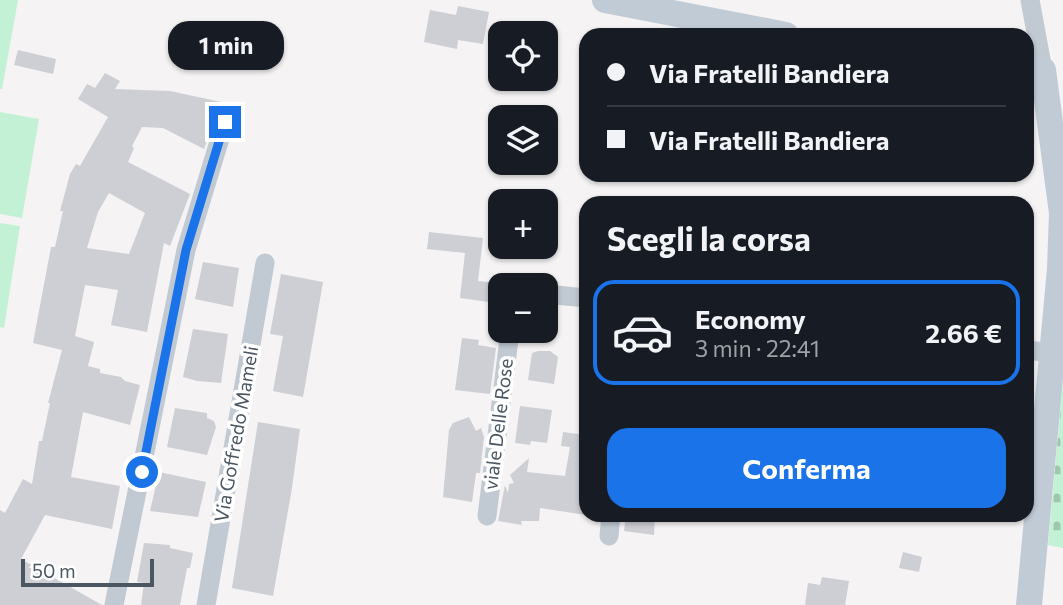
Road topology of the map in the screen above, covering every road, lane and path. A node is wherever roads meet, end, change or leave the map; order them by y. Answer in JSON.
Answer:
{"nodes":[{"id":1,"x":605,"y":0,"type":"edge"},
{"id":2,"x":1030,"y":0,"type":"edge"},
{"id":3,"x":750,"y":28,"type":"edge"},
{"id":4,"x":1032,"y":28,"type":"edge"},
{"id":5,"x":1035,"y":70,"type":"edge"},
{"id":6,"x":1038,"y":99,"type":"edge"},
{"id":7,"x":225,"y":122,"type":"dead end"},
{"id":8,"x":1063,"y":213,"type":"edge"},
{"id":9,"x":265,"y":264,"type":"dead end"},
{"id":10,"x":558,"y":295,"type":"edge"},
{"id":11,"x":579,"y":297,"type":"edge"},
{"id":12,"x":509,"y":343,"type":"edge"},
{"id":13,"x":1039,"y":351,"type":"edge"},
{"id":14,"x":1034,"y":478,"type":"edge"},
{"id":15,"x":487,"y":516,"type":"dead end"},
{"id":16,"x":610,"y":522,"type":"edge"},
{"id":17,"x":1032,"y":522,"type":"edge"},
{"id":18,"x":609,"y":536,"type":"dead end"},
{"id":19,"x":114,"y":605,"type":"edge"},
{"id":20,"x":206,"y":605,"type":"edge"},
{"id":21,"x":1029,"y":605,"type":"edge"}],
"edges":[{"from":1,"to":3,"type":"street"},
{"from":2,"to":4,"type":"street"},
{"from":5,"to":6,"type":"street"},
{"from":6,"to":8,"type":"street"},
{"from":7,"to":19,"type":"street"},
{"from":8,"to":13,"type":"street"},
{"from":9,"to":20,"type":"street","name":"Via Goffredo Mameli"},
{"from":10,"to":11,"type":"street"},
{"from":12,"to":15,"type":"street","name":"viale Delle Rose"},
{"from":13,"to":14,"type":"street"},
{"from":16,"to":18,"type":"street"},
{"from":17,"to":21,"type":"street"}]}
